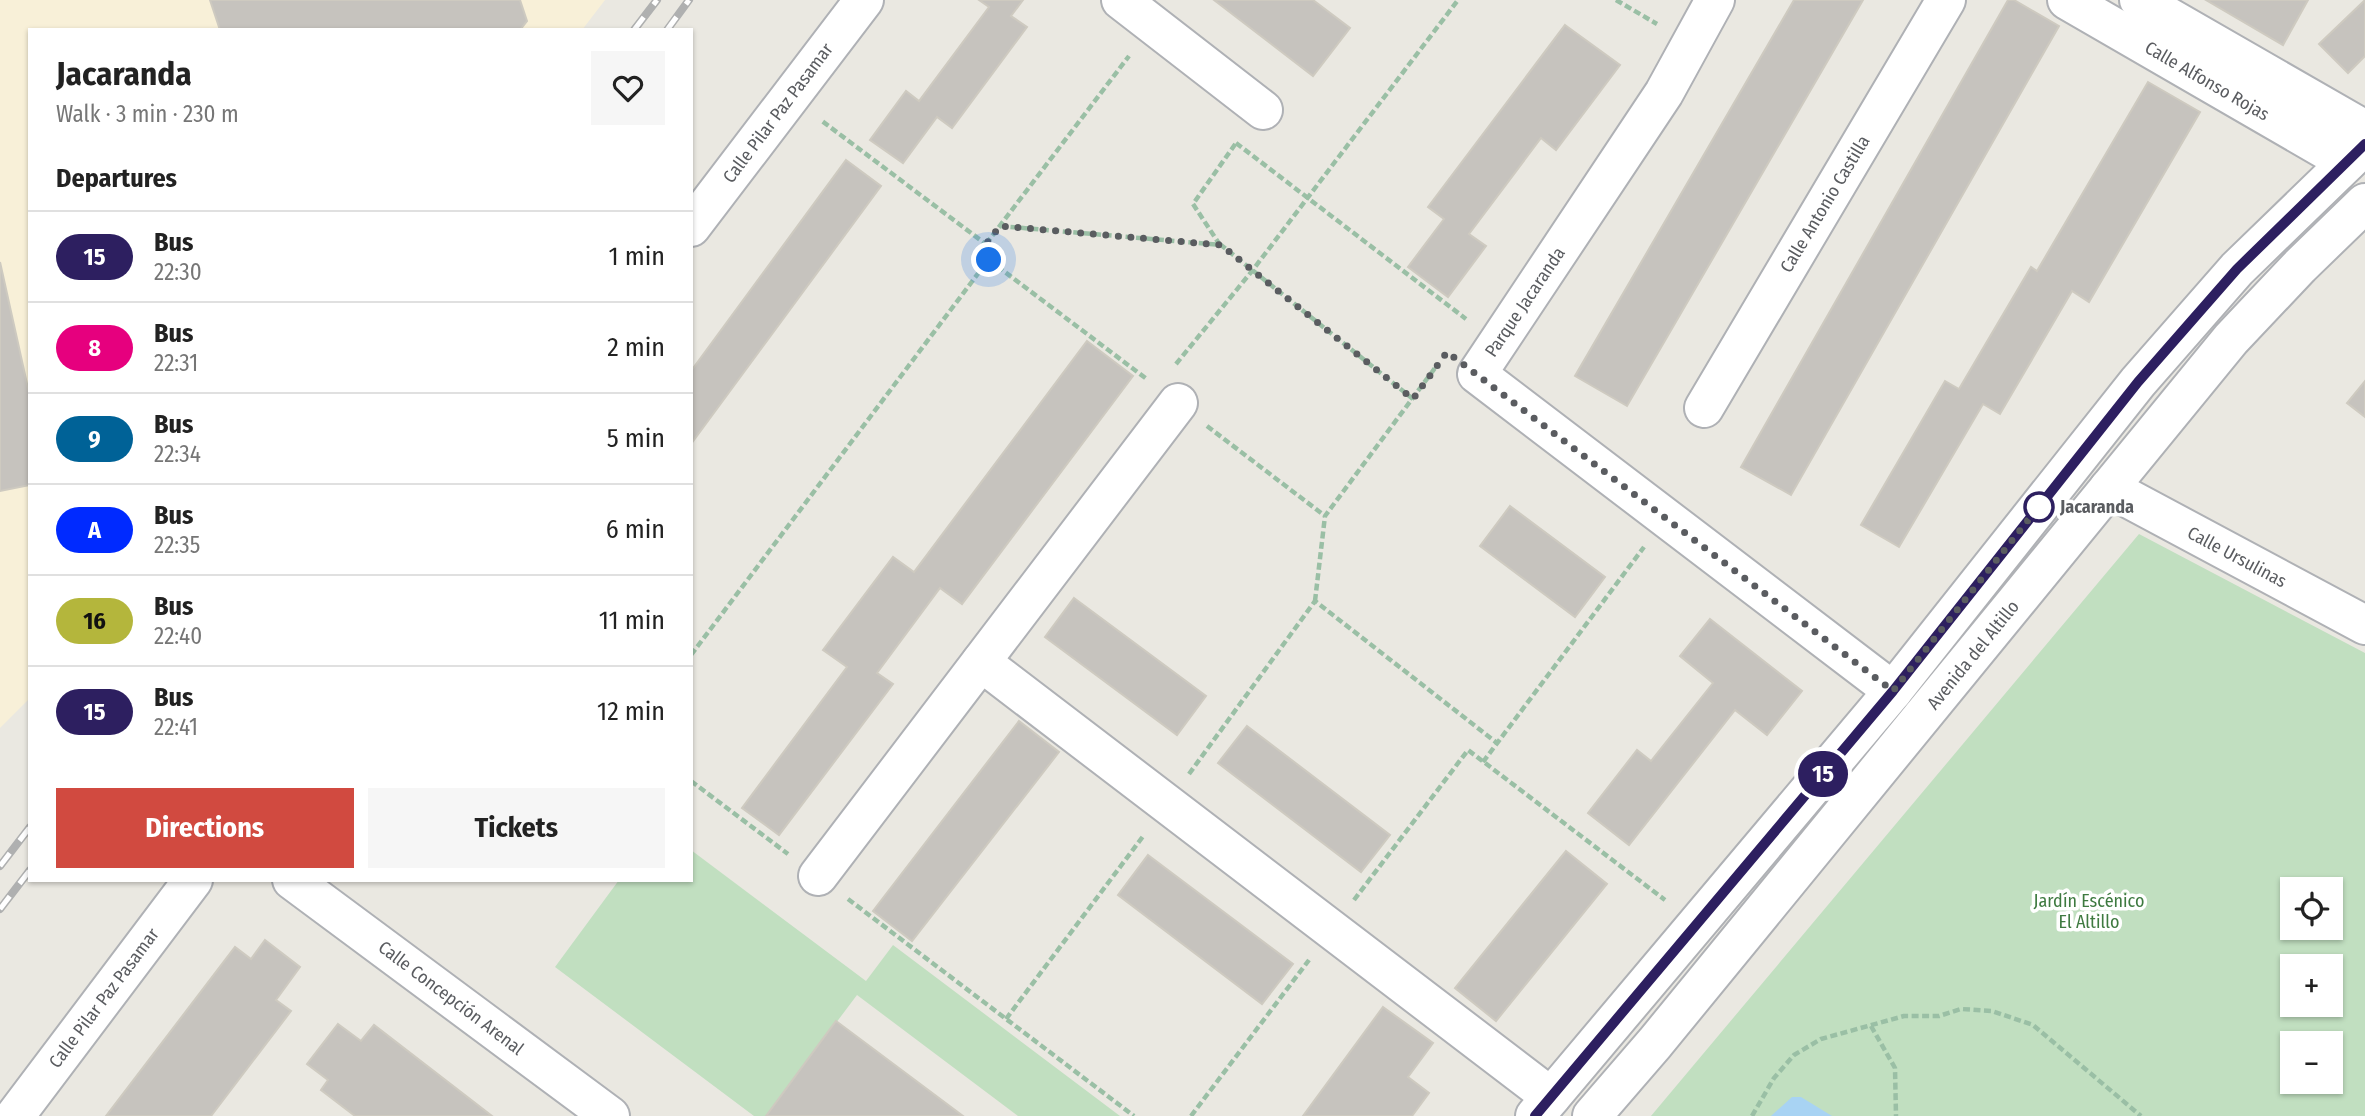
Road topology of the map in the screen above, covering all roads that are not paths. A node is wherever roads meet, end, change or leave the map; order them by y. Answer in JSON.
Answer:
{"nodes":[{"id":1,"x":864,"y":0,"type":"edge"},
{"id":2,"x":1121,"y":0,"type":"edge"},
{"id":3,"x":1715,"y":0,"type":"edge"},
{"id":4,"x":1946,"y":0,"type":"edge"},
{"id":5,"x":2067,"y":0,"type":"edge"},
{"id":6,"x":2139,"y":0,"type":"edge"},
{"id":7,"x":1263,"y":110,"type":"road end"},
{"id":8,"x":2359,"y":145,"type":"edge"},
{"id":9,"x":2365,"y":204,"type":"edge"},
{"id":10,"x":693,"y":224,"type":"edge"},
{"id":11,"x":1176,"y":384,"type":"road end"},
{"id":12,"x":1704,"y":408,"type":"dead end"},
{"id":13,"x":2109,"y":488,"type":"junction"},
{"id":14,"x":2365,"y":625,"type":"edge"},
{"id":15,"x":981,"y":662,"type":"junction"},
{"id":16,"x":1893,"y":691,"type":"junction"},
{"id":17,"x":818,"y":876,"type":"road end"},
{"id":18,"x":191,"y":882,"type":"edge"},
{"id":19,"x":295,"y":882,"type":"edge"},
{"id":20,"x":1543,"y":1107,"type":"edge"},
{"id":21,"x":15,"y":1116,"type":"edge"},
{"id":22,"x":610,"y":1116,"type":"edge"},
{"id":23,"x":1592,"y":1116,"type":"edge"}],
"edges":[{"from":1,"to":10,"type":"street","name":"Calle Pilar Paz Pasamar"},
{"from":2,"to":7,"type":"street"},
{"from":3,"to":16,"type":"street","name":"Parque Jacaranda"},
{"from":4,"to":12,"type":"street","name":"Calle Antonio Castilla"},
{"from":5,"to":8,"type":"street","name":"Calle Alfonso Rojas"},
{"from":6,"to":8,"type":"street","name":"Calle Alfonso Rojas"},
{"from":8,"to":16,"type":"street"},
{"from":9,"to":13,"type":"street","name":"Avenida del Altillo"},
{"from":11,"to":15,"type":"street"},
{"from":13,"to":14,"type":"street","name":"Calle Ursulinas"},
{"from":13,"to":23,"type":"street","name":"Avenida del Altillo"},
{"from":15,"to":17,"type":"street"},
{"from":15,"to":20,"type":"street"},
{"from":16,"to":20,"type":"street"},
{"from":18,"to":21,"type":"street","name":"Calle Pilar Paz Pasamar"},
{"from":19,"to":22,"type":"street","name":"Calle Concepción Arenal"}]}
